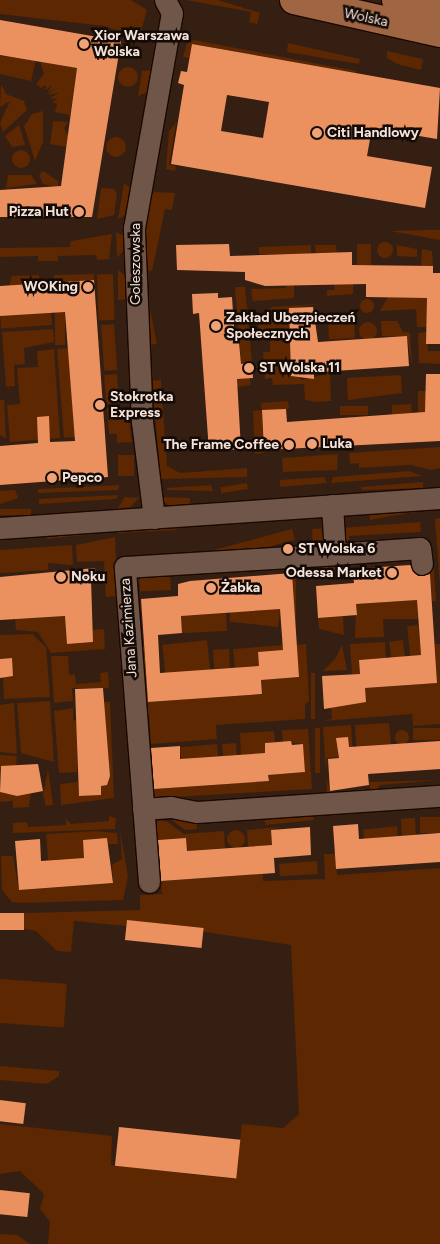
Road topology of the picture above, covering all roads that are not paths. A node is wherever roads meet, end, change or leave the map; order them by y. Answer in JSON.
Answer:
{"nodes":[{"id":1,"x":294,"y":0,"type":"edge"},
{"id":2,"x":396,"y":0,"type":"edge"},
{"id":3,"x":169,"y":7,"type":"edge"},
{"id":4,"x":440,"y":8,"type":"edge"},
{"id":5,"x":440,"y":33,"type":"edge"},
{"id":6,"x":440,"y":498,"type":"edge"},
{"id":7,"x":332,"y":505,"type":"junction"},
{"id":8,"x":154,"y":518,"type":"junction"},
{"id":9,"x":0,"y":528,"type":"edge"},
{"id":10,"x":335,"y":554,"type":"junction"},
{"id":11,"x":422,"y":564,"type":"dead end"},
{"id":12,"x":440,"y":796,"type":"edge"},
{"id":13,"x":143,"y":809,"type":"junction"},
{"id":14,"x":149,"y":882,"type":"dead end"}],
"edges":[{"from":1,"to":5,"type":"main road","name":"Wolska"},
{"from":2,"to":4,"type":"main road","name":"Wolska"},
{"from":3,"to":8,"type":"street","name":"Goleszowska"},
{"from":6,"to":7,"type":"street"},
{"from":7,"to":8,"type":"street"},
{"from":7,"to":10,"type":"street"},
{"from":8,"to":9,"type":"street"},
{"from":10,"to":11,"type":"street","name":"Jana Kazimierza"},
{"from":10,"to":13,"type":"street","name":"Jana Kazimierza"},
{"from":12,"to":13,"type":"street"},
{"from":13,"to":14,"type":"street","name":"Jana Kazimierza"}]}
